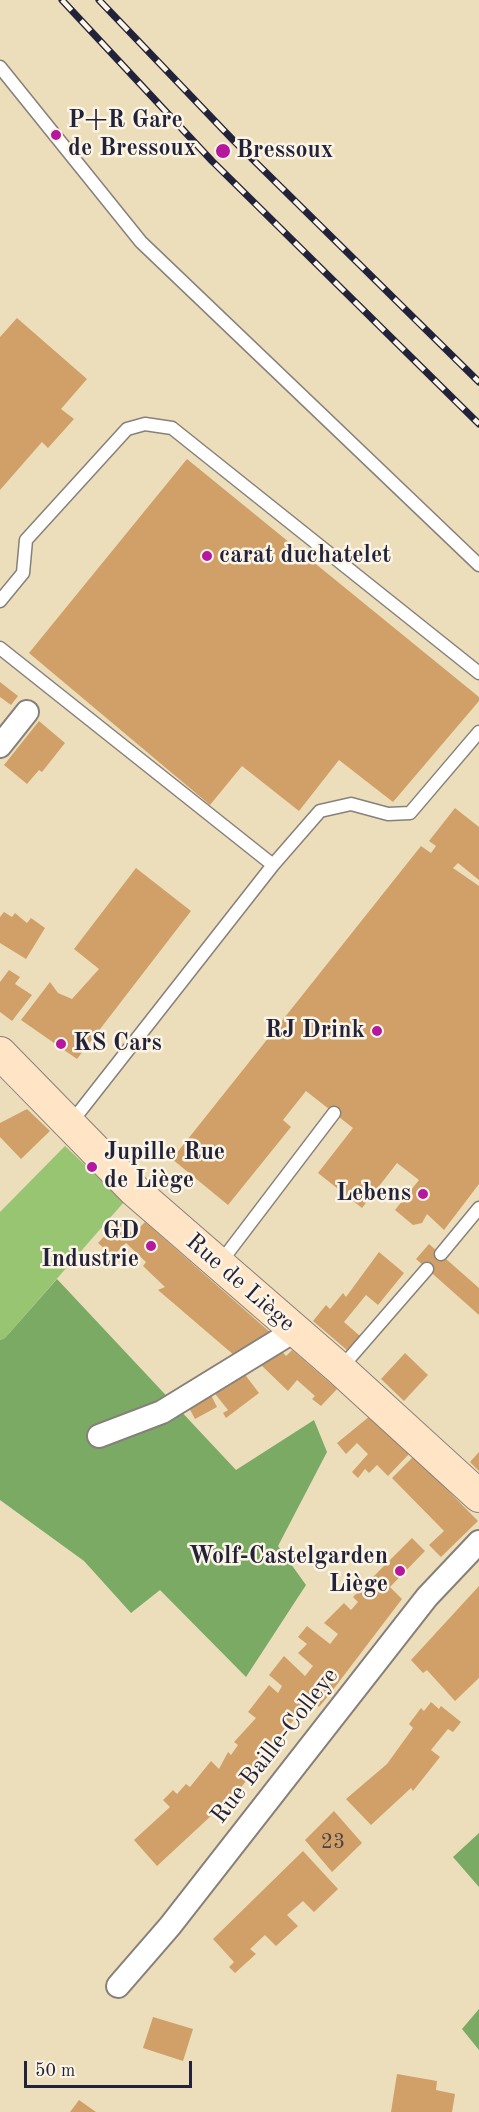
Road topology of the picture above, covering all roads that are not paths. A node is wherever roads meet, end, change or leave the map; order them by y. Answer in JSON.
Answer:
{"nodes":[{"id":1,"x":0,"y":67,"type":"edge"},
{"id":2,"x":479,"y":565,"type":"edge"},
{"id":3,"x":0,"y":601,"type":"edge"},
{"id":4,"x":0,"y":648,"type":"edge"},
{"id":5,"x":479,"y":673,"type":"edge"},
{"id":6,"x":27,"y":712,"type":"dead end"},
{"id":7,"x":479,"y":732,"type":"edge"},
{"id":8,"x":0,"y":746,"type":"edge"},
{"id":9,"x":273,"y":865,"type":"junction"},
{"id":10,"x":4,"y":1058,"type":"edge"},
{"id":11,"x":334,"y":1113,"type":"dead end"},
{"id":12,"x":69,"y":1125,"type":"junction"},
{"id":13,"x":479,"y":1208,"type":"edge"},
{"id":14,"x":441,"y":1254,"type":"dead end"},
{"id":15,"x":219,"y":1264,"type":"junction"},
{"id":16,"x":427,"y":1269,"type":"dead end"},
{"id":17,"x":294,"y":1331,"type":"junction"},
{"id":18,"x":340,"y":1369,"type":"junction"},
{"id":19,"x":99,"y":1436,"type":"dead end"},
{"id":20,"x":479,"y":1496,"type":"edge"},
{"id":21,"x":479,"y":1542,"type":"edge"},
{"id":22,"x":118,"y":1986,"type":"dead end"}],
"edges":[{"from":1,"to":2,"type":"lane"},
{"from":3,"to":5,"type":"lane"},
{"from":4,"to":9,"type":"lane"},
{"from":6,"to":8,"type":"street"},
{"from":7,"to":9,"type":"lane"},
{"from":9,"to":12,"type":"lane"},
{"from":10,"to":12,"type":"main road","name":"Rue de Liège"},
{"from":11,"to":15,"type":"lane"},
{"from":12,"to":15,"type":"main road","name":"Rue de Liège"},
{"from":13,"to":14,"type":"lane"},
{"from":15,"to":17,"type":"main road","name":"Rue de Liège"},
{"from":16,"to":18,"type":"lane"},
{"from":17,"to":18,"type":"main road","name":"Rue de Liège"},
{"from":17,"to":19,"type":"street"},
{"from":18,"to":20,"type":"main road","name":"Rue de Liège"},
{"from":21,"to":22,"type":"street","name":"Rue Baille-Colleye"}]}
